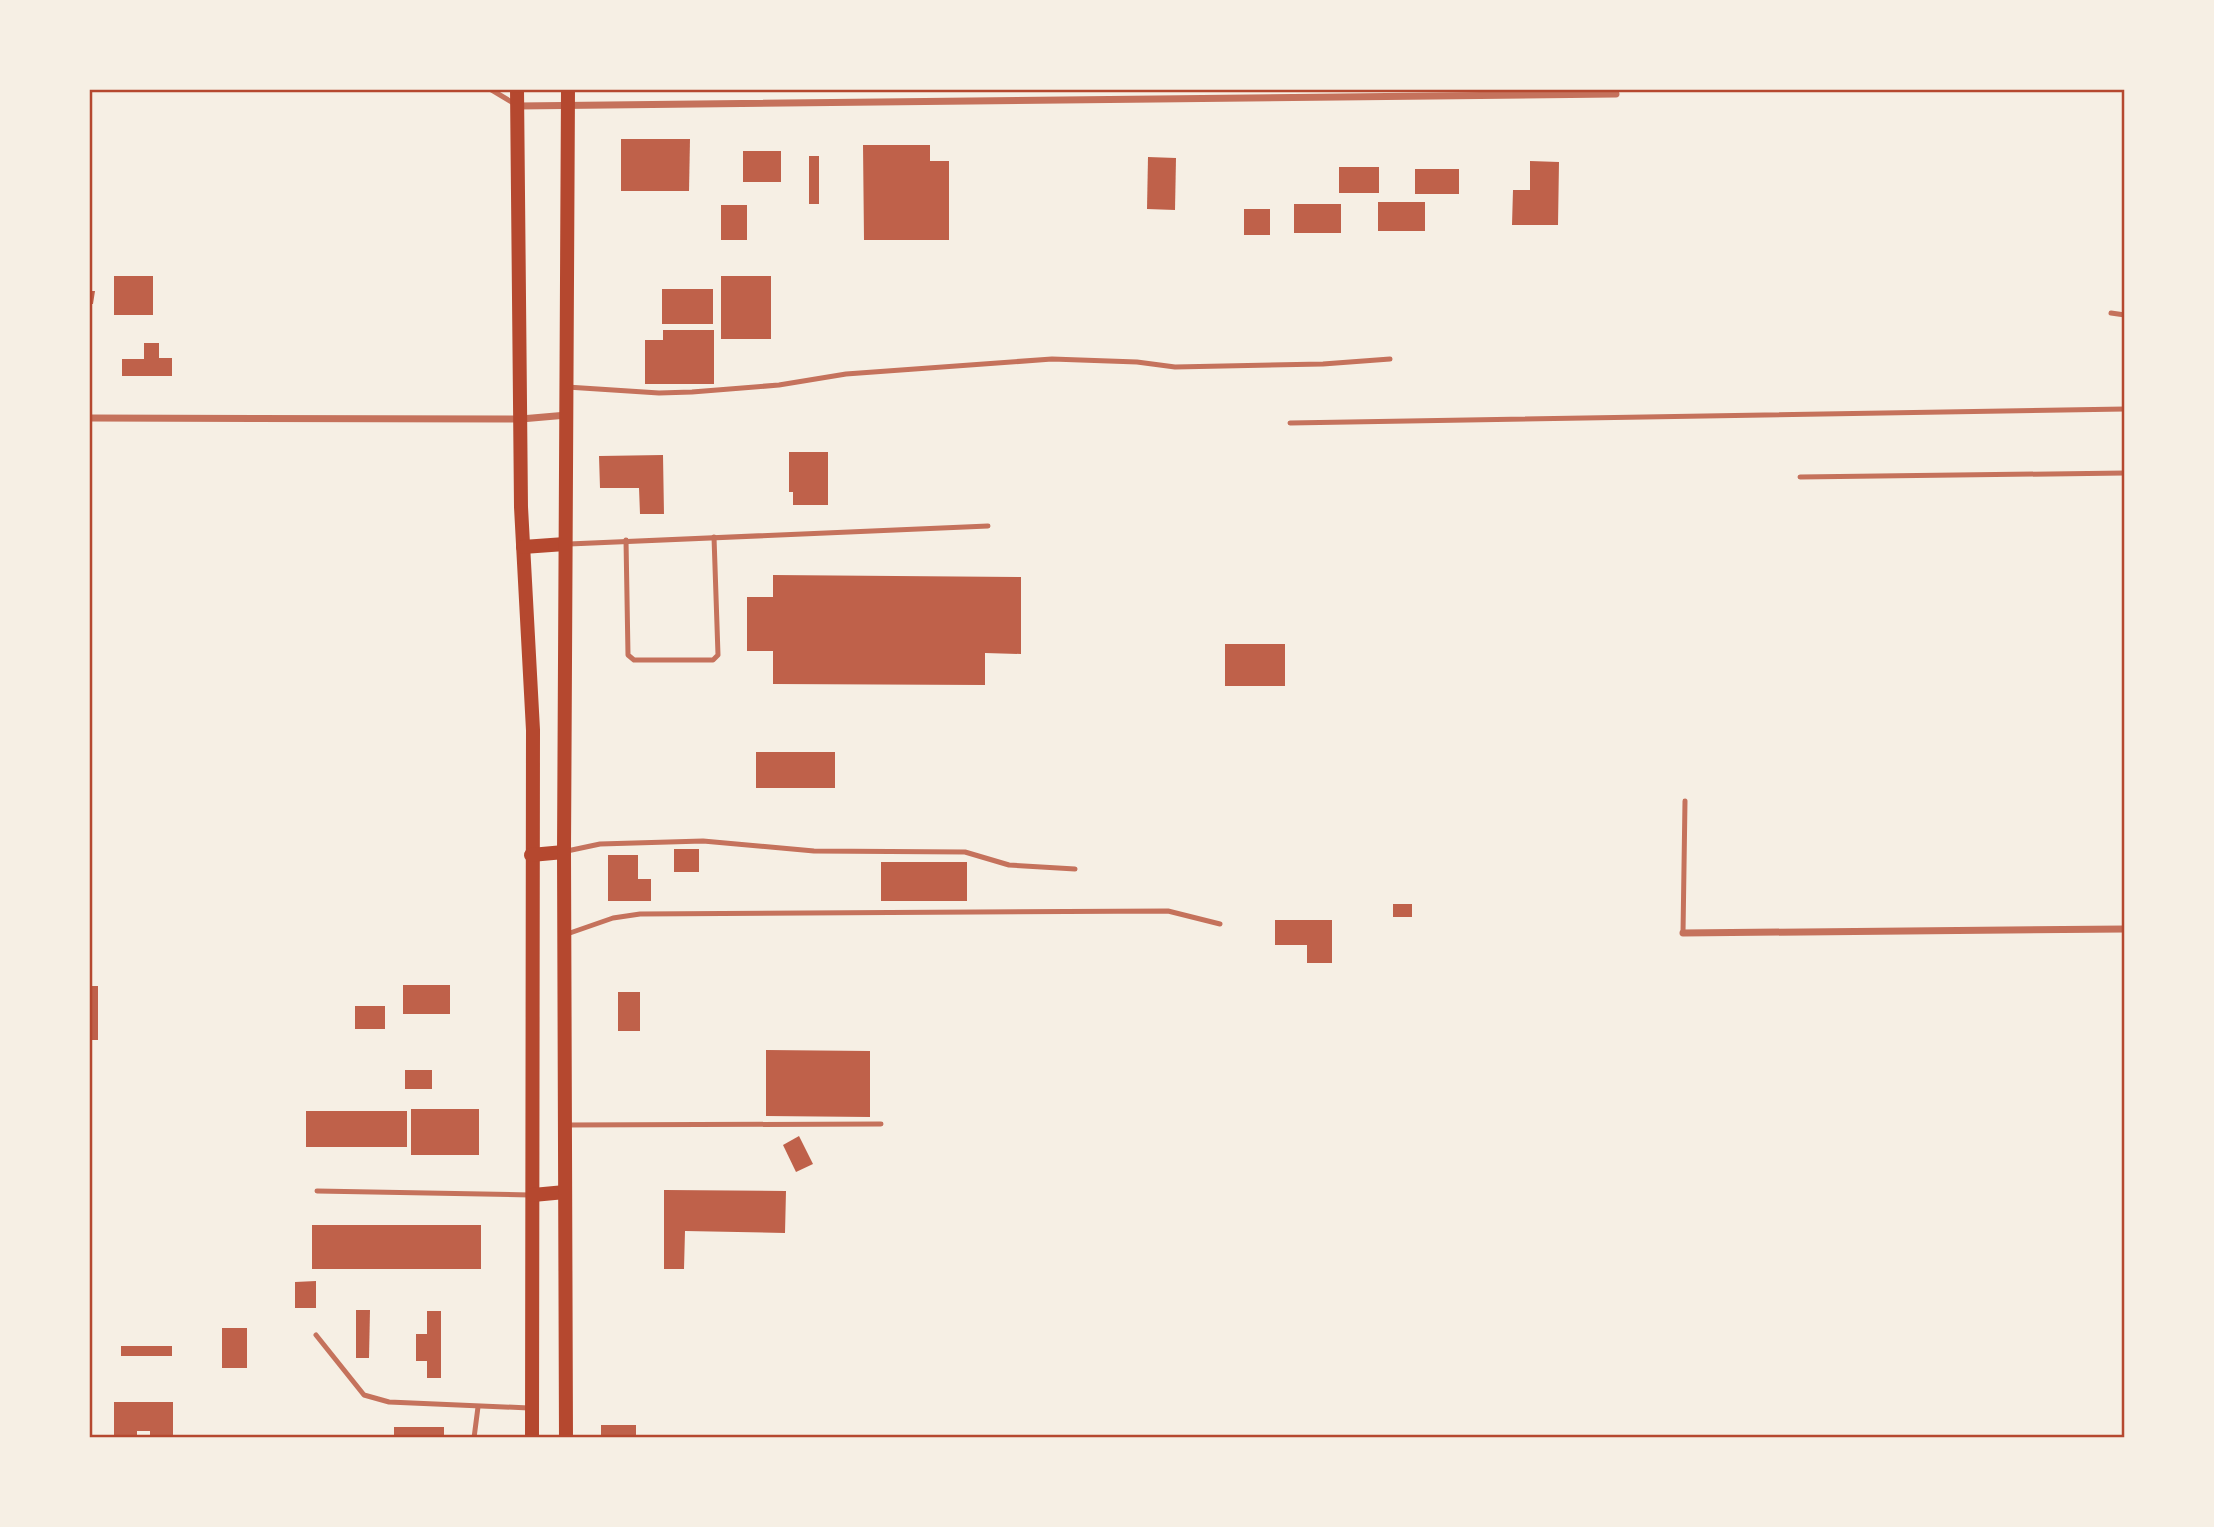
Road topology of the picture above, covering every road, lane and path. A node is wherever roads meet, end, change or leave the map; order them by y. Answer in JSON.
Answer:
{"nodes":[{"id":1,"x":490,"y":89,"type":"edge"},
{"id":2,"x":517,"y":89,"type":"edge"},
{"id":3,"x":569,"y":89,"type":"edge"},
{"id":4,"x":1616,"y":94,"type":"dead end"},
{"id":5,"x":569,"y":105,"type":"junction"},
{"id":6,"x":518,"y":106,"type":"junction"},
{"id":7,"x":2111,"y":313,"type":"dead end"},
{"id":8,"x":2125,"y":315,"type":"edge"},
{"id":9,"x":1390,"y":359,"type":"dead end"},
{"id":10,"x":567,"y":387,"type":"junction"},
{"id":11,"x":2125,"y":409,"type":"edge"},
{"id":12,"x":567,"y":415,"type":"junction"},
{"id":13,"x":89,"y":418,"type":"edge"},
{"id":14,"x":521,"y":419,"type":"junction"},
{"id":15,"x":1290,"y":423,"type":"dead end"},
{"id":16,"x":2125,"y":473,"type":"edge"},
{"id":17,"x":1800,"y":477,"type":"dead end"},
{"id":18,"x":988,"y":526,"type":"dead end"},
{"id":19,"x":714,"y":537,"type":"junction"},
{"id":20,"x":626,"y":540,"type":"junction"},
{"id":21,"x":565,"y":544,"type":"junction"},
{"id":22,"x":523,"y":547,"type":"junction"},
{"id":23,"x":1685,"y":801,"type":"dead end"},
{"id":24,"x":564,"y":852,"type":"junction"},
{"id":25,"x":531,"y":855,"type":"junction"},
{"id":26,"x":1075,"y":869,"type":"dead end"},
{"id":27,"x":1220,"y":924,"type":"dead end"},
{"id":28,"x":2125,"y":929,"type":"edge"},
{"id":29,"x":1683,"y":933,"type":"joint"},
{"id":30,"x":564,"y":935,"type":"junction"},
{"id":31,"x":881,"y":1124,"type":"dead end"},
{"id":32,"x":564,"y":1125,"type":"junction"},
{"id":33,"x":317,"y":1191,"type":"dead end"},
{"id":34,"x":565,"y":1192,"type":"junction"},
{"id":35,"x":533,"y":1195,"type":"junction"},
{"id":36,"x":316,"y":1335,"type":"dead end"},
{"id":37,"x":478,"y":1406,"type":"junction"},
{"id":38,"x":532,"y":1408,"type":"junction"},
{"id":39,"x":474,"y":1438,"type":"edge"},
{"id":40,"x":532,"y":1438,"type":"edge"},
{"id":41,"x":566,"y":1438,"type":"edge"}],
"edges":[{"from":1,"to":6,"type":"lane"},
{"from":2,"to":6,"type":"main road"},
{"from":3,"to":5,"type":"main road"},
{"from":4,"to":5,"type":"street"},
{"from":5,"to":6,"type":"street"},
{"from":5,"to":10,"type":"main road"},
{"from":6,"to":14,"type":"main road"},
{"from":7,"to":8,"type":"lane"},
{"from":9,"to":10,"type":"lane"},
{"from":10,"to":12,"type":"main road"},
{"from":11,"to":15,"type":"lane"},
{"from":12,"to":14,"type":"street"},
{"from":12,"to":21,"type":"main road"},
{"from":13,"to":14,"type":"street"},
{"from":14,"to":22,"type":"main road"},
{"from":16,"to":17,"type":"lane"},
{"from":18,"to":19,"type":"lane"},
{"from":19,"to":20,"type":"lane"},
{"from":19,"to":20,"type":"lane"},
{"from":20,"to":21,"type":"lane"},
{"from":21,"to":22,"type":"main road"},
{"from":21,"to":24,"type":"main road"},
{"from":22,"to":25,"type":"main road"},
{"from":23,"to":29,"type":"lane"},
{"from":24,"to":25,"type":"main road"},
{"from":24,"to":26,"type":"lane"},
{"from":24,"to":30,"type":"main road"},
{"from":25,"to":35,"type":"main road"},
{"from":27,"to":30,"type":"lane"},
{"from":28,"to":29,"type":"street"},
{"from":30,"to":32,"type":"main road"},
{"from":31,"to":32,"type":"lane"},
{"from":32,"to":34,"type":"main road"},
{"from":33,"to":35,"type":"lane"},
{"from":34,"to":35,"type":"main road"},
{"from":34,"to":41,"type":"main road"},
{"from":35,"to":38,"type":"main road"},
{"from":36,"to":37,"type":"lane"},
{"from":37,"to":38,"type":"lane"},
{"from":37,"to":39,"type":"lane"},
{"from":38,"to":40,"type":"main road"}]}
